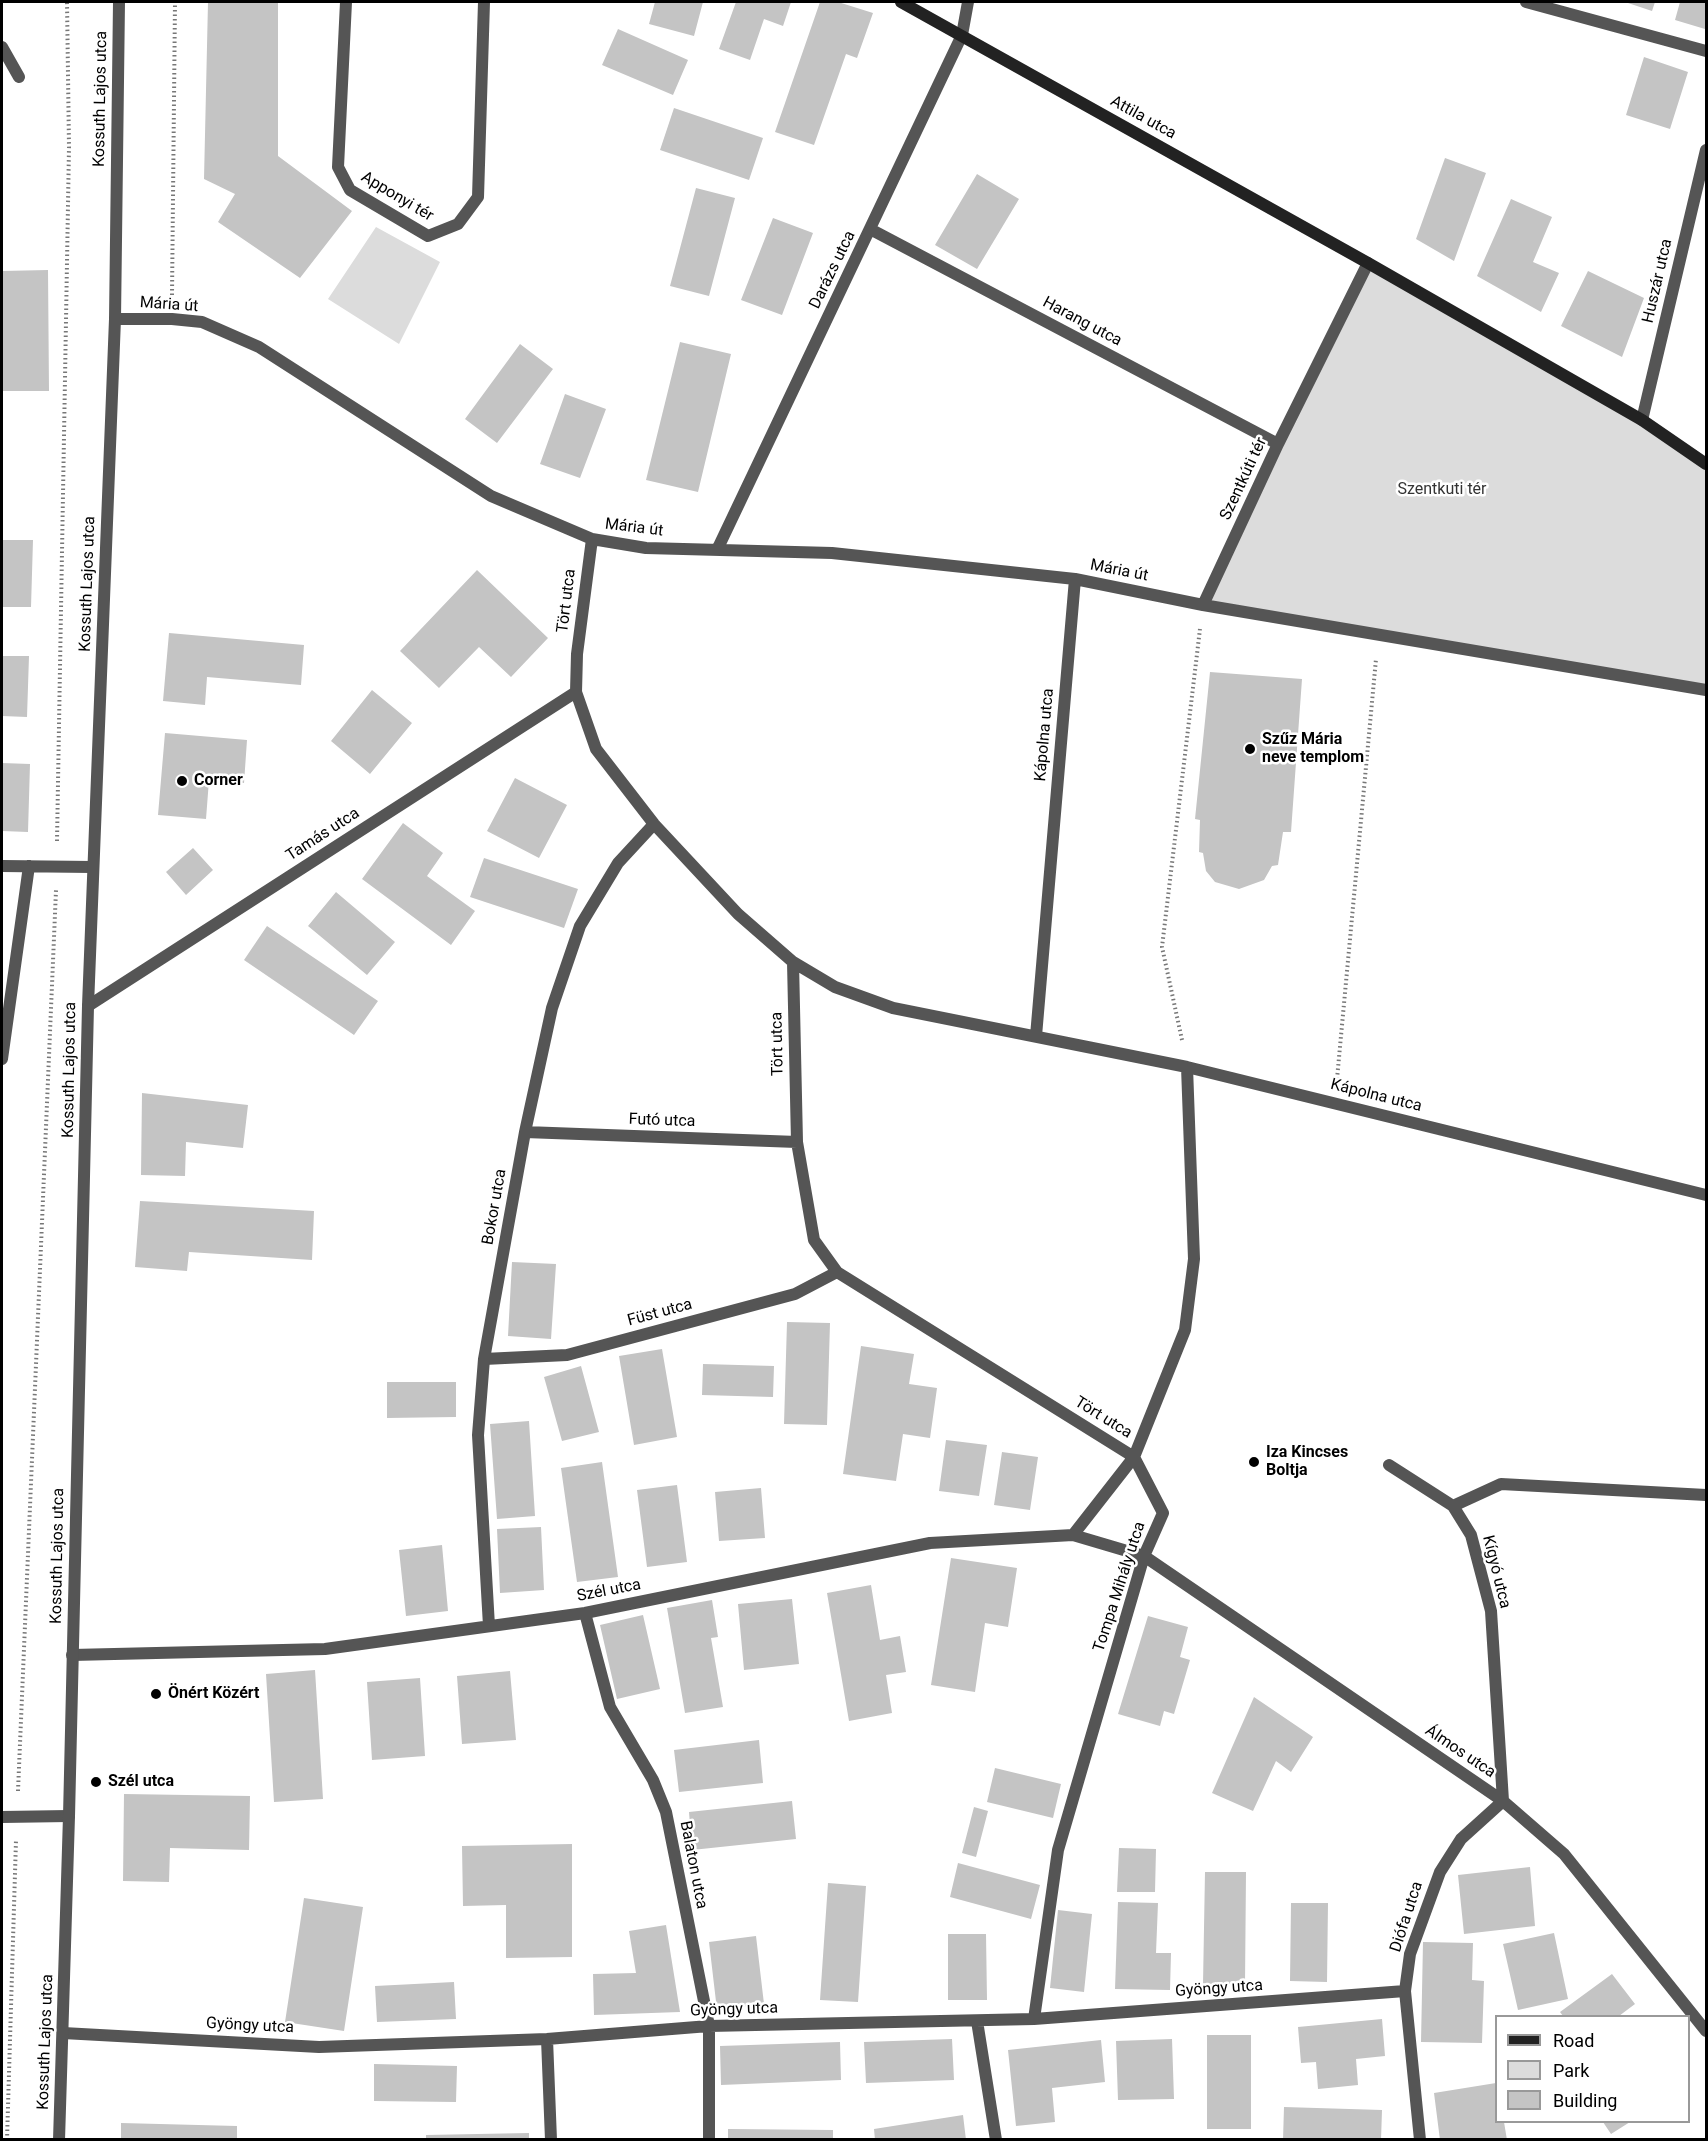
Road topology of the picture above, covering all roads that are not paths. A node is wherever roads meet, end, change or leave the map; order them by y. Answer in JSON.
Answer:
{"nodes":[{"id":1,"x":119,"y":2,"type":"edge"},
{"id":2,"x":346,"y":2,"type":"edge"},
{"id":3,"x":484,"y":2,"type":"edge"},
{"id":4,"x":901,"y":2,"type":"edge"},
{"id":5,"x":968,"y":2,"type":"edge"},
{"id":6,"x":1526,"y":2,"type":"edge"},
{"id":7,"x":962,"y":35,"type":"junction"},
{"id":8,"x":2,"y":47,"type":"edge"},
{"id":9,"x":1707,"y":51,"type":"edge"},
{"id":10,"x":20,"y":76,"type":"dead end"},
{"id":11,"x":1707,"y":150,"type":"edge"},
{"id":12,"x":870,"y":229,"type":"junction"},
{"id":13,"x":1368,"y":263,"type":"junction"},
{"id":14,"x":115,"y":319,"type":"junction"},
{"id":15,"x":1642,"y":420,"type":"junction"},
{"id":16,"x":1278,"y":444,"type":"junction"},
{"id":17,"x":1707,"y":464,"type":"edge"},
{"id":18,"x":592,"y":539,"type":"junction"},
{"id":19,"x":717,"y":550,"type":"junction"},
{"id":20,"x":1075,"y":579,"type":"junction"},
{"id":21,"x":1203,"y":605,"type":"junction"},
{"id":22,"x":1707,"y":690,"type":"edge"},
{"id":23,"x":576,"y":692,"type":"junction"},
{"id":24,"x":654,"y":824,"type":"junction"},
{"id":25,"x":2,"y":866,"type":"edge"},
{"id":26,"x":29,"y":866,"type":"junction"},
{"id":27,"x":92,"y":867,"type":"junction"},
{"id":28,"x":793,"y":962,"type":"junction"},
{"id":29,"x":88,"y":1006,"type":"junction"},
{"id":30,"x":1036,"y":1036,"type":"junction"},
{"id":31,"x":2,"y":1059,"type":"edge"},
{"id":32,"x":1187,"y":1067,"type":"junction"},
{"id":33,"x":525,"y":1132,"type":"junction"},
{"id":34,"x":797,"y":1142,"type":"junction"},
{"id":35,"x":1707,"y":1195,"type":"edge"},
{"id":36,"x":837,"y":1272,"type":"junction"},
{"id":37,"x":484,"y":1359,"type":"junction"},
{"id":38,"x":1134,"y":1457,"type":"junction"},
{"id":39,"x":1389,"y":1465,"type":"dead end"},
{"id":40,"x":1707,"y":1495,"type":"edge"},
{"id":41,"x":1453,"y":1506,"type":"junction"},
{"id":42,"x":1073,"y":1535,"type":"junction"},
{"id":43,"x":1144,"y":1556,"type":"junction"},
{"id":44,"x":585,"y":1613,"type":"junction"},
{"id":45,"x":489,"y":1626,"type":"junction"},
{"id":46,"x":72,"y":1654,"type":"junction"},
{"id":47,"x":1503,"y":1801,"type":"junction"},
{"id":48,"x":2,"y":1816,"type":"edge"},
{"id":49,"x":69,"y":1816,"type":"junction"},
{"id":50,"x":1405,"y":1991,"type":"junction"},
{"id":51,"x":1034,"y":2019,"type":"junction"},
{"id":52,"x":977,"y":2021,"type":"junction"},
{"id":53,"x":709,"y":2026,"type":"junction"},
{"id":54,"x":1707,"y":2031,"type":"edge"},
{"id":55,"x":63,"y":2033,"type":"junction"},
{"id":56,"x":547,"y":2039,"type":"junction"},
{"id":57,"x":59,"y":2139,"type":"edge"},
{"id":58,"x":551,"y":2139,"type":"edge"},
{"id":59,"x":709,"y":2139,"type":"edge"},
{"id":60,"x":996,"y":2139,"type":"edge"},
{"id":61,"x":1420,"y":2139,"type":"edge"}],
"edges":[{"from":1,"to":14,"type":"street","name":"Kossuth Lajos utca"},
{"from":2,"to":3,"type":"street","name":"Apponyi tér"},
{"from":4,"to":7,"type":"main road","name":"Attila utca"},
{"from":5,"to":7,"type":"street","name":"Darázs utca"},
{"from":6,"to":9,"type":"street"},
{"from":7,"to":12,"type":"street","name":"Darázs utca"},
{"from":7,"to":13,"type":"main road","name":"Attila utca"},
{"from":8,"to":10,"type":"street"},
{"from":11,"to":15,"type":"street","name":"Huszár utca"},
{"from":12,"to":16,"type":"street","name":"Harang utca"},
{"from":12,"to":19,"type":"street","name":"Darázs utca"},
{"from":13,"to":15,"type":"main road"},
{"from":13,"to":16,"type":"street","name":"Szentkúti tér"},
{"from":14,"to":18,"type":"street","name":"Mária út"},
{"from":14,"to":27,"type":"street","name":"Kossuth Lajos utca"},
{"from":15,"to":17,"type":"main road"},
{"from":16,"to":21,"type":"street","name":"Szentkúti tér"},
{"from":18,"to":19,"type":"street","name":"Mária út"},
{"from":18,"to":23,"type":"street","name":"Tört utca"},
{"from":19,"to":20,"type":"street","name":"Mária út"},
{"from":20,"to":21,"type":"street","name":"Mária út"},
{"from":20,"to":30,"type":"street","name":"Kápolna utca"},
{"from":21,"to":22,"type":"street"},
{"from":23,"to":24,"type":"street","name":"Tört utca"},
{"from":23,"to":29,"type":"street","name":"Tamás utca"},
{"from":24,"to":28,"type":"street","name":"Tört utca"},
{"from":24,"to":33,"type":"street","name":"Bokor utca"},
{"from":25,"to":26,"type":"street"},
{"from":26,"to":27,"type":"street"},
{"from":26,"to":31,"type":"street"},
{"from":27,"to":29,"type":"street","name":"Kossuth Lajos utca"},
{"from":28,"to":30,"type":"street","name":"Kápolna utca"},
{"from":28,"to":34,"type":"street","name":"Tört utca"},
{"from":29,"to":46,"type":"street","name":"Kossuth Lajos utca"},
{"from":30,"to":32,"type":"street","name":"Kápolna utca"},
{"from":32,"to":35,"type":"street","name":"Kápolna utca"},
{"from":32,"to":38,"type":"street"},
{"from":33,"to":34,"type":"street","name":"Futó utca"},
{"from":33,"to":37,"type":"street","name":"Bokor utca"},
{"from":34,"to":36,"type":"street","name":"Tört utca"},
{"from":36,"to":37,"type":"street","name":"Füst utca"},
{"from":36,"to":38,"type":"street","name":"Tört utca"},
{"from":37,"to":45,"type":"street","name":"Bokor utca"},
{"from":38,"to":42,"type":"street"},
{"from":38,"to":43,"type":"street","name":"Tompa Mihály utca"},
{"from":39,"to":41,"type":"street"},
{"from":40,"to":41,"type":"street"},
{"from":41,"to":47,"type":"street","name":"Kígyó utca"},
{"from":42,"to":43,"type":"street","name":"Szél utca"},
{"from":42,"to":44,"type":"street","name":"Szél utca"},
{"from":43,"to":47,"type":"street","name":"Álmos utca"},
{"from":43,"to":51,"type":"street","name":"Tompa Mihály utca"},
{"from":44,"to":45,"type":"street","name":"Szél utca"},
{"from":44,"to":53,"type":"street","name":"Balaton utca"},
{"from":45,"to":46,"type":"street","name":"Szél utca"},
{"from":46,"to":49,"type":"street","name":"Kossuth Lajos utca"},
{"from":47,"to":50,"type":"street","name":"Diófa utca"},
{"from":47,"to":54,"type":"street","name":"Álmos utca"},
{"from":48,"to":49,"type":"street"},
{"from":49,"to":55,"type":"street","name":"Kossuth Lajos utca"},
{"from":50,"to":51,"type":"street","name":"Gyöngy utca"},
{"from":50,"to":61,"type":"street","name":"Diófa utca"},
{"from":51,"to":52,"type":"street","name":"Gyöngy utca"},
{"from":52,"to":53,"type":"street","name":"Gyöngy utca"},
{"from":52,"to":60,"type":"street"},
{"from":53,"to":56,"type":"street","name":"Gyöngy utca"},
{"from":53,"to":59,"type":"street","name":"Balaton utca"},
{"from":55,"to":56,"type":"street","name":"Gyöngy utca"},
{"from":55,"to":57,"type":"street","name":"Kossuth Lajos utca"},
{"from":56,"to":58,"type":"street"}]}
